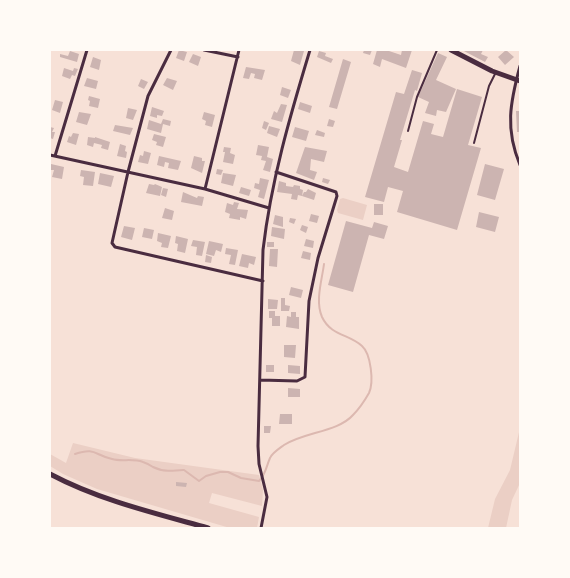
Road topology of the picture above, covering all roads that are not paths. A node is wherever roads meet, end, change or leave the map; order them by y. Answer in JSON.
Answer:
{"nodes":[{"id":1,"x":87,"y":50,"type":"edge"},
{"id":2,"x":171,"y":50,"type":"edge"},
{"id":3,"x":204,"y":50,"type":"edge"},
{"id":4,"x":239,"y":50,"type":"edge"},
{"id":5,"x":310,"y":50,"type":"edge"},
{"id":6,"x":437,"y":50,"type":"edge"},
{"id":7,"x":451,"y":50,"type":"edge"},
{"id":8,"x":238,"y":57,"type":"junction"},
{"id":9,"x":520,"y":66,"type":"edge"},
{"id":10,"x":496,"y":72,"type":"junction"},
{"id":11,"x":518,"y":80,"type":"edge"},
{"id":12,"x":408,"y":131,"type":"dead end"},
{"id":13,"x":474,"y":142,"type":"dead end"},
{"id":14,"x":50,"y":155,"type":"edge"},
{"id":15,"x":55,"y":156,"type":"junction"},
{"id":16,"x":520,"y":165,"type":"edge"},
{"id":17,"x":128,"y":172,"type":"junction"},
{"id":18,"x":276,"y":172,"type":"junction"},
{"id":19,"x":205,"y":189,"type":"junction"},
{"id":20,"x":269,"y":208,"type":"junction"},
{"id":21,"x":263,"y":281,"type":"junction"},
{"id":22,"x":260,"y":380,"type":"junction"},
{"id":23,"x":50,"y":474,"type":"edge"},
{"id":24,"x":208,"y":528,"type":"edge"},
{"id":25,"x":261,"y":528,"type":"edge"}],
"edges":[{"from":1,"to":15,"type":"street"},
{"from":2,"to":17,"type":"street"},
{"from":3,"to":8,"type":"street"},
{"from":4,"to":8,"type":"street"},
{"from":5,"to":18,"type":"street"},
{"from":6,"to":12,"type":"lane"},
{"from":7,"to":10,"type":"main road"},
{"from":8,"to":19,"type":"street"},
{"from":9,"to":11,"type":"street"},
{"from":10,"to":11,"type":"main road"},
{"from":10,"to":13,"type":"lane"},
{"from":11,"to":16,"type":"street"},
{"from":14,"to":15,"type":"street"},
{"from":15,"to":17,"type":"street"},
{"from":17,"to":19,"type":"street"},
{"from":17,"to":21,"type":"street"},
{"from":18,"to":20,"type":"street"},
{"from":18,"to":22,"type":"street"},
{"from":19,"to":20,"type":"street"},
{"from":20,"to":21,"type":"street"},
{"from":21,"to":22,"type":"street"},
{"from":22,"to":25,"type":"street"},
{"from":23,"to":24,"type":"main road"}]}
